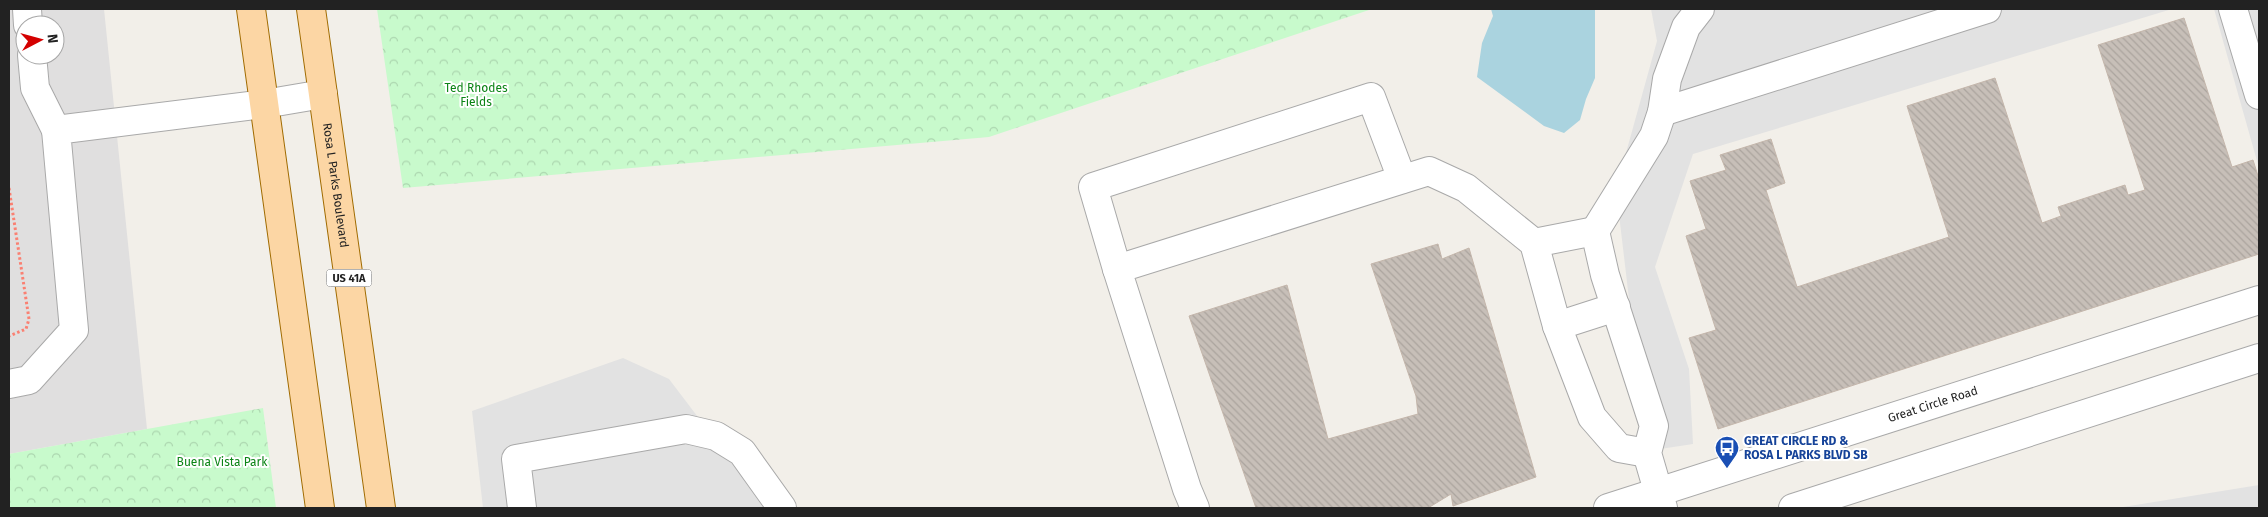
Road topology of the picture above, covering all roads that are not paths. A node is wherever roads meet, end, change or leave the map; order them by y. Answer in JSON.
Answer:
{"nodes":[{"id":1,"x":251,"y":9,"type":"edge"},
{"id":2,"x":311,"y":9,"type":"edge"},
{"id":3,"x":1700,"y":9,"type":"edge"},
{"id":4,"x":1988,"y":9,"type":"edge"},
{"id":5,"x":2233,"y":9,"type":"edge"},
{"id":6,"x":33,"y":65,"type":"edge"},
{"id":7,"x":323,"y":94,"type":"junction"},
{"id":8,"x":2259,"y":95,"type":"edge"},
{"id":9,"x":264,"y":104,"type":"junction"},
{"id":10,"x":1662,"y":112,"type":"junction"},
{"id":11,"x":56,"y":130,"type":"junction"},
{"id":12,"x":1402,"y":179,"type":"junction"},
{"id":13,"x":1595,"y":231,"type":"junction"},
{"id":14,"x":1534,"y":243,"type":"junction"},
{"id":15,"x":1117,"y":269,"type":"junction"},
{"id":16,"x":2259,"y":300,"type":"edge"},
{"id":17,"x":1616,"y":307,"type":"junction"},
{"id":18,"x":1557,"y":326,"type":"junction"},
{"id":19,"x":2259,"y":358,"type":"edge"},
{"id":20,"x":9,"y":384,"type":"edge"},
{"id":21,"x":1647,"y":453,"type":"junction"},
{"id":22,"x":1661,"y":500,"type":"edge"},
{"id":23,"x":320,"y":508,"type":"edge"},
{"id":24,"x":381,"y":508,"type":"edge"},
{"id":25,"x":522,"y":508,"type":"edge"},
{"id":26,"x":782,"y":508,"type":"edge"},
{"id":27,"x":1195,"y":508,"type":"edge"},
{"id":28,"x":1608,"y":508,"type":"edge"},
{"id":29,"x":1793,"y":508,"type":"edge"}],
"edges":[{"from":1,"to":9,"type":"main road"},
{"from":2,"to":7,"type":"main road","name":"Rosa L Parks Boulevard","number":"US 41A"},
{"from":3,"to":10,"type":"street"},
{"from":4,"to":10,"type":"street"},
{"from":5,"to":8,"type":"street"},
{"from":6,"to":11,"type":"street"},
{"from":7,"to":9,"type":"street"},
{"from":7,"to":24,"type":"main road","name":"Rosa L Parks Boulevard","number":"US 41A"},
{"from":9,"to":11,"type":"street"},
{"from":9,"to":23,"type":"main road"},
{"from":10,"to":13,"type":"street"},
{"from":11,"to":20,"type":"street"},
{"from":12,"to":14,"type":"street"},
{"from":12,"to":15,"type":"street"},
{"from":12,"to":15,"type":"street"},
{"from":13,"to":14,"type":"street"},
{"from":13,"to":17,"type":"street"},
{"from":14,"to":18,"type":"street"},
{"from":15,"to":27,"type":"street"},
{"from":16,"to":22,"type":"street","name":"Great Circle Road"},
{"from":17,"to":18,"type":"street"},
{"from":17,"to":21,"type":"street"},
{"from":18,"to":21,"type":"street"},
{"from":19,"to":29,"type":"street"},
{"from":21,"to":22,"type":"street"},
{"from":22,"to":28,"type":"street","name":"Great Circle Road"},
{"from":25,"to":26,"type":"street"}]}
